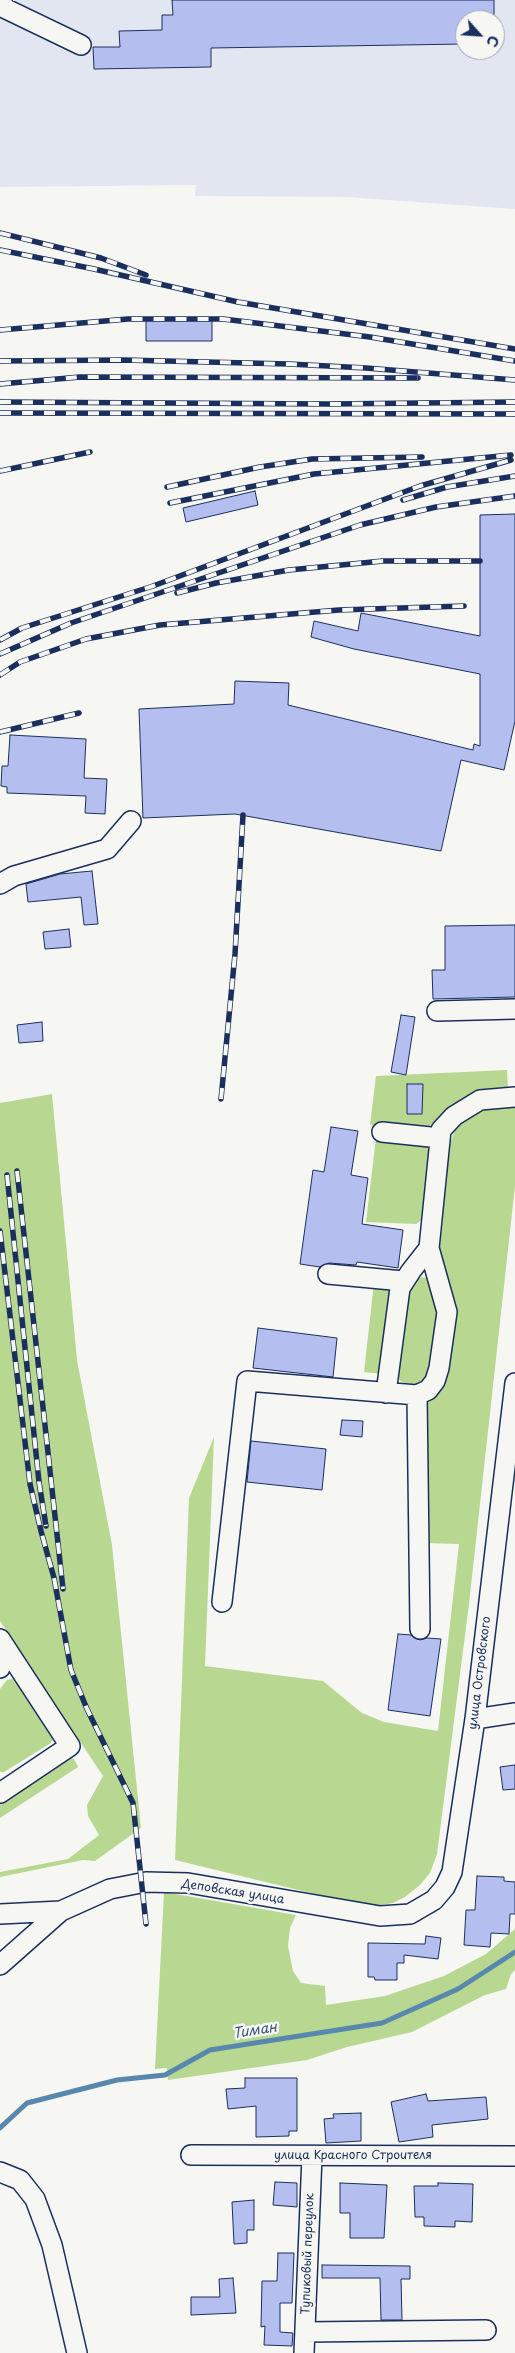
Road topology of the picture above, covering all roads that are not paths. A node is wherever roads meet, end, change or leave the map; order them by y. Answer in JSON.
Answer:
{"nodes":[{"id":1,"x":2,"y":0,"type":"edge"},
{"id":2,"x":81,"y":45,"type":"dead end"},
{"id":3,"x":131,"y":821,"type":"dead end"},
{"id":4,"x":0,"y":884,"type":"edge"},
{"id":5,"x":515,"y":1009,"type":"edge"},
{"id":6,"x":437,"y":1011,"type":"dead end"},
{"id":7,"x":515,"y":1097,"type":"edge"},
{"id":8,"x":382,"y":1132,"type":"dead end"},
{"id":9,"x":440,"y":1138,"type":"junction"},
{"id":10,"x":429,"y":1248,"type":"junction"},
{"id":11,"x":328,"y":1274,"type":"dead end"},
{"id":12,"x":403,"y":1282,"type":"junction"},
{"id":13,"x":515,"y":1383,"type":"edge"},
{"id":14,"x":386,"y":1393,"type":"junction"},
{"id":15,"x":417,"y":1396,"type":"junction"},
{"id":16,"x":222,"y":1602,"type":"dead end"},
{"id":17,"x":420,"y":1629,"type":"dead end"},
{"id":18,"x":3,"y":1644,"type":"edge"},
{"id":19,"x":0,"y":1668,"type":"edge"},
{"id":20,"x":515,"y":1713,"type":"edge"},
{"id":21,"x":475,"y":1719,"type":"junction"},
{"id":22,"x":0,"y":1793,"type":"edge"},
{"id":23,"x":60,"y":1911,"type":"junction"},
{"id":24,"x":0,"y":1914,"type":"edge"},
{"id":25,"x":380,"y":1916,"type":"joint"},
{"id":26,"x":0,"y":1965,"type":"edge"},
{"id":27,"x":191,"y":2155,"type":"dead end"},
{"id":28,"x":312,"y":2156,"type":"junction"},
{"id":29,"x":515,"y":2156,"type":"edge"},
{"id":30,"x":0,"y":2172,"type":"edge"},
{"id":31,"x":486,"y":2330,"type":"dead end"},
{"id":32,"x":305,"y":2332,"type":"junction"},
{"id":33,"x":77,"y":2353,"type":"edge"},
{"id":34,"x":304,"y":2353,"type":"edge"}],
"edges":[{"from":1,"to":2,"type":"street"},
{"from":3,"to":4,"type":"street"},
{"from":5,"to":6,"type":"street"},
{"from":7,"to":9,"type":"street"},
{"from":8,"to":9,"type":"street"},
{"from":9,"to":10,"type":"street"},
{"from":10,"to":12,"type":"street"},
{"from":10,"to":15,"type":"street"},
{"from":11,"to":12,"type":"street"},
{"from":12,"to":14,"type":"street"},
{"from":13,"to":21,"type":"street","name":"улица Островского"},
{"from":14,"to":15,"type":"street"},
{"from":14,"to":16,"type":"street"},
{"from":15,"to":17,"type":"street"},
{"from":18,"to":19,"type":"street"},
{"from":18,"to":22,"type":"street"},
{"from":20,"to":21,"type":"street"},
{"from":21,"to":25,"type":"street","name":"улица Островского"},
{"from":23,"to":24,"type":"street","name":"Деповская улица"},
{"from":23,"to":25,"type":"street","name":"Деповская улица"},
{"from":23,"to":26,"type":"street"},
{"from":27,"to":28,"type":"street","name":"улица Красного Строителя"},
{"from":28,"to":29,"type":"street","name":"улица Красного Строителя"},
{"from":28,"to":32,"type":"street","name":"Тупиковый переулок"},
{"from":30,"to":33,"type":"street"},
{"from":31,"to":32,"type":"street"},
{"from":32,"to":34,"type":"street","name":"Тупиковый переулок"}]}
